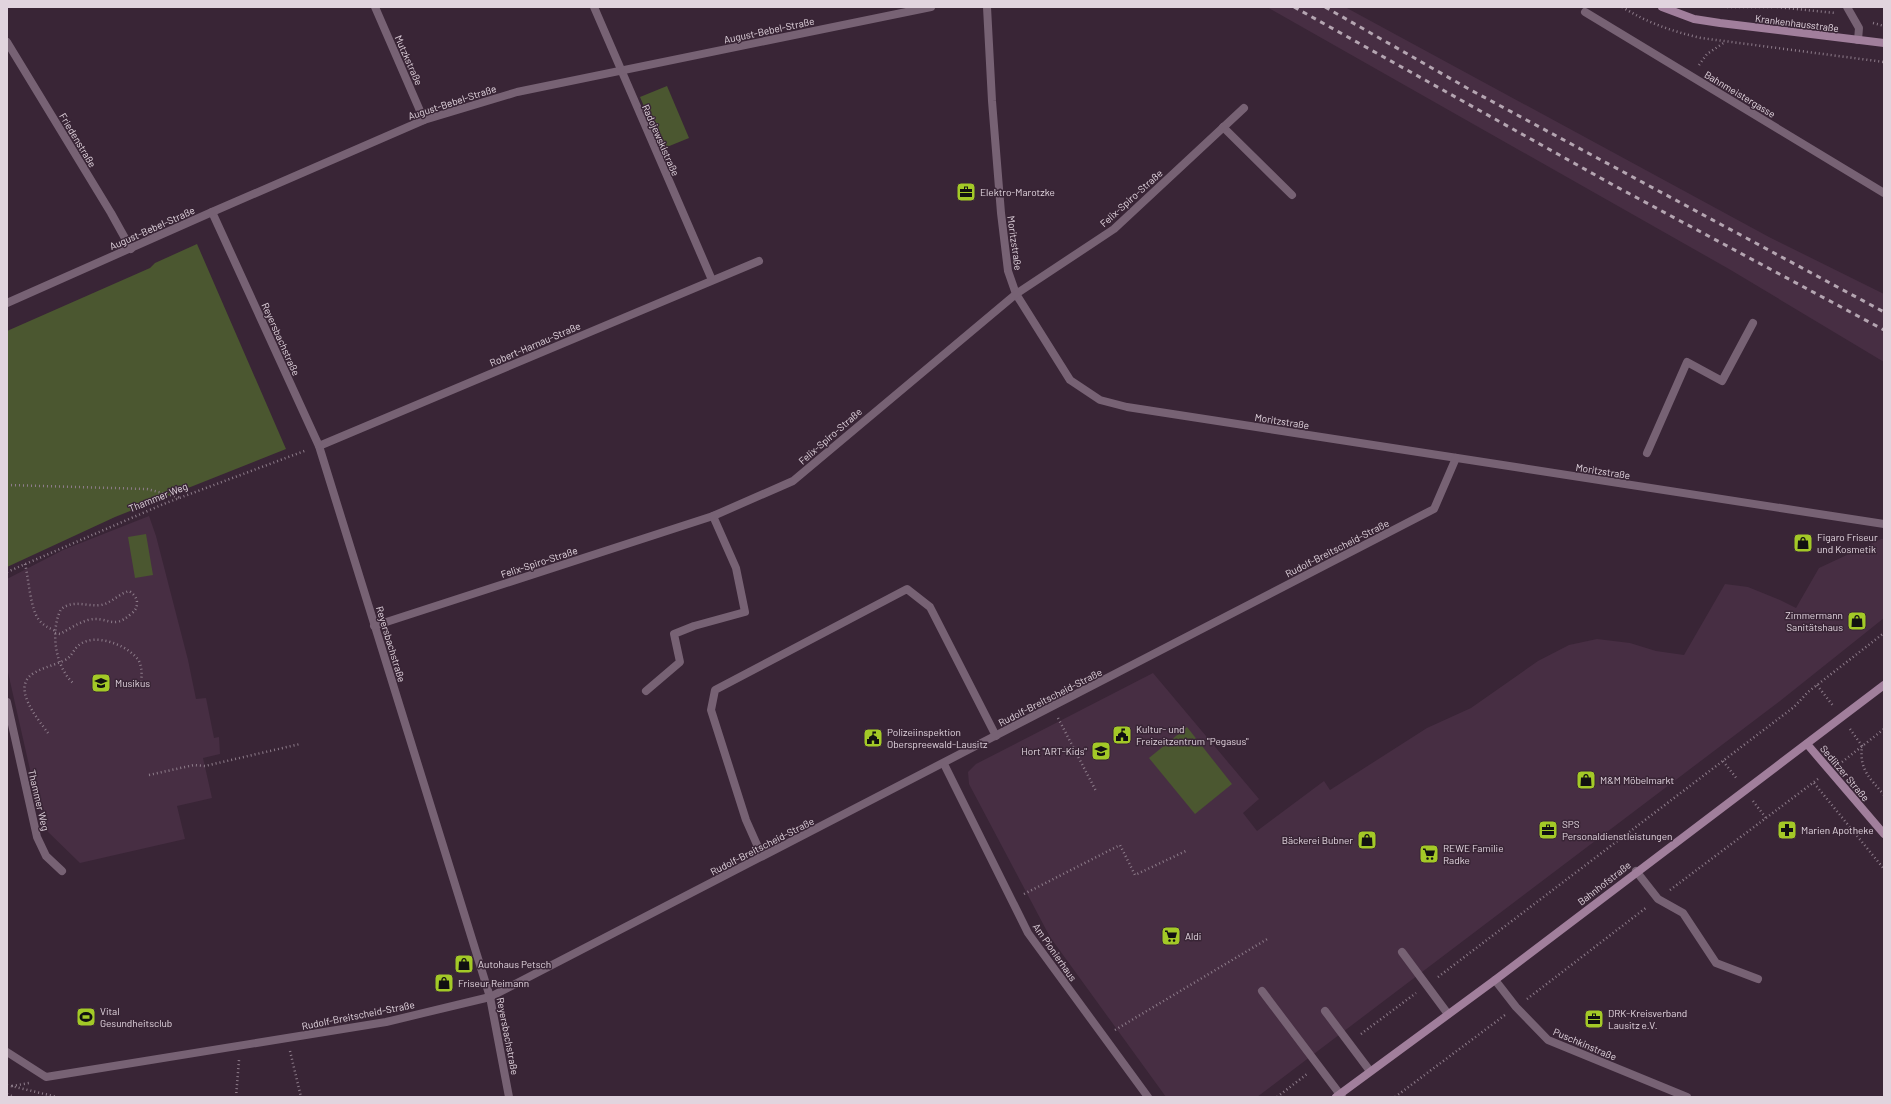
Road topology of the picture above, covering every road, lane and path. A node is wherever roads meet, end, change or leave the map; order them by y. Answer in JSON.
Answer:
{"nodes":[{"id":1,"x":375,"y":7,"type":"edge"},
{"id":2,"x":594,"y":7,"type":"edge"},
{"id":3,"x":931,"y":7,"type":"edge"},
{"id":4,"x":987,"y":7,"type":"edge"},
{"id":5,"x":1662,"y":7,"type":"edge"},
{"id":6,"x":1727,"y":7,"type":"edge"},
{"id":7,"x":1773,"y":7,"type":"edge"},
{"id":8,"x":1777,"y":7,"type":"edge"},
{"id":9,"x":1847,"y":7,"type":"edge"},
{"id":10,"x":1585,"y":12,"type":"dead end"},
{"id":11,"x":1854,"y":18,"type":"junction"},
{"id":12,"x":1884,"y":26,"type":"edge"},
{"id":13,"x":1858,"y":40,"type":"junction"},
{"id":14,"x":1726,"y":41,"type":"dead end"},
{"id":15,"x":7,"y":42,"type":"edge"},
{"id":16,"x":1739,"y":43,"type":"dead end"},
{"id":17,"x":1884,"y":43,"type":"edge"},
{"id":18,"x":1884,"y":62,"type":"edge"},
{"id":19,"x":620,"y":71,"type":"junction"},
{"id":20,"x":1692,"y":77,"type":"junction"},
{"id":21,"x":1244,"y":108,"type":"dead end"},
{"id":22,"x":424,"y":120,"type":"junction"},
{"id":23,"x":1223,"y":127,"type":"junction"},
{"id":24,"x":1884,"y":193,"type":"edge"},
{"id":25,"x":1292,"y":195,"type":"dead end"},
{"id":26,"x":212,"y":212,"type":"junction"},
{"id":27,"x":130,"y":249,"type":"junction"},
{"id":28,"x":759,"y":261,"type":"dead end"},
{"id":29,"x":712,"y":280,"type":"junction"},
{"id":30,"x":1016,"y":294,"type":"junction"},
{"id":31,"x":7,"y":303,"type":"edge"},
{"id":32,"x":1753,"y":323,"type":"dead end"},
{"id":33,"x":319,"y":446,"type":"junction"},
{"id":34,"x":1647,"y":453,"type":"dead end"},
{"id":35,"x":1456,"y":458,"type":"junction"},
{"id":36,"x":7,"y":485,"type":"edge"},
{"id":37,"x":181,"y":498,"type":"junction"},
{"id":38,"x":713,"y":516,"type":"junction"},
{"id":39,"x":1884,"y":524,"type":"edge"},
{"id":40,"x":25,"y":564,"type":"junction"},
{"id":41,"x":7,"y":572,"type":"edge"},
{"id":42,"x":374,"y":626,"type":"junction"},
{"id":43,"x":55,"y":632,"type":"junction"},
{"id":44,"x":1884,"y":633,"type":"edge"},
{"id":45,"x":60,"y":662,"type":"junction"},
{"id":46,"x":73,"y":683,"type":"dead end"},
{"id":47,"x":137,"y":684,"type":"dead end"},
{"id":48,"x":1884,"y":684,"type":"edge"},
{"id":49,"x":646,"y":691,"type":"dead end"},
{"id":50,"x":7,"y":702,"type":"edge"},
{"id":51,"x":1053,"y":707,"type":"junction"},
{"id":52,"x":1884,"y":729,"type":"edge"},
{"id":53,"x":48,"y":733,"type":"dead end"},
{"id":54,"x":996,"y":736,"type":"junction"},
{"id":55,"x":300,"y":744,"type":"dead end"},
{"id":56,"x":1807,"y":744,"type":"junction"},
{"id":57,"x":1862,"y":746,"type":"junction"},
{"id":58,"x":1723,"y":761,"type":"junction"},
{"id":59,"x":944,"y":764,"type":"junction"},
{"id":60,"x":1830,"y":771,"type":"junction"},
{"id":61,"x":149,"y":775,"type":"dead end"},
{"id":62,"x":1814,"y":783,"type":"junction"},
{"id":63,"x":1745,"y":790,"type":"junction"},
{"id":64,"x":1096,"y":791,"type":"dead end"},
{"id":65,"x":1884,"y":795,"type":"edge"},
{"id":66,"x":1766,"y":818,"type":"junction"},
{"id":67,"x":1884,"y":834,"type":"edge"},
{"id":68,"x":1188,"y":850,"type":"dead end"},
{"id":69,"x":762,"y":856,"type":"junction"},
{"id":70,"x":1884,"y":869,"type":"edge"},
{"id":71,"x":62,"y":870,"type":"dead end"},
{"id":72,"x":1636,"y":871,"type":"junction"},
{"id":73,"x":1658,"y":898,"type":"junction"},
{"id":74,"x":1012,"y":901,"type":"junction"},
{"id":75,"x":1269,"y":938,"type":"dead end"},
{"id":76,"x":1402,"y":952,"type":"dead end"},
{"id":77,"x":1758,"y":979,"type":"dead end"},
{"id":78,"x":1495,"y":980,"type":"junction"},
{"id":79,"x":1427,"y":985,"type":"junction"},
{"id":80,"x":1262,"y":991,"type":"dead end"},
{"id":81,"x":490,"y":996,"type":"junction"},
{"id":82,"x":1516,"y":1007,"type":"junction"},
{"id":83,"x":1325,"y":1011,"type":"dead end"},
{"id":84,"x":1448,"y":1014,"type":"junction"},
{"id":85,"x":1104,"y":1037,"type":"junction"},
{"id":86,"x":287,"y":1038,"type":"junction"},
{"id":87,"x":1349,"y":1043,"type":"junction"},
{"id":88,"x":240,"y":1046,"type":"junction"},
{"id":89,"x":7,"y":1052,"type":"edge"},
{"id":90,"x":1319,"y":1066,"type":"junction"},
{"id":91,"x":1370,"y":1071,"type":"junction"},
{"id":92,"x":7,"y":1085,"type":"edge"},
{"id":93,"x":7,"y":1094,"type":"edge"},
{"id":94,"x":1339,"y":1096,"type":"edge"},
{"id":95,"x":14,"y":1097,"type":"edge"},
{"id":96,"x":57,"y":1097,"type":"edge"},
{"id":97,"x":236,"y":1097,"type":"edge"},
{"id":98,"x":301,"y":1097,"type":"edge"},
{"id":99,"x":510,"y":1097,"type":"edge"},
{"id":100,"x":1148,"y":1097,"type":"edge"},
{"id":101,"x":1277,"y":1097,"type":"edge"},
{"id":102,"x":1395,"y":1097,"type":"edge"},
{"id":103,"x":1687,"y":1097,"type":"edge"}],
"edges":[{"from":1,"to":22,"type":"street","name":"Mutzkstraße"},
{"from":2,"to":19,"type":"street","name":"Radojewskistraße"},
{"from":3,"to":19,"type":"street","name":"August-Bebel-Straße"},
{"from":4,"to":30,"type":"street","name":"Moritzstraße"},
{"from":5,"to":13,"type":"main road","name":"Krankenhausstraße"},
{"from":6,"to":7,"type":"path"},
{"from":8,"to":11,"type":"path"},
{"from":9,"to":11,"type":"street"},
{"from":10,"to":20,"type":"street","name":"Bahnmeistergasse"},
{"from":11,"to":12,"type":"path"},
{"from":11,"to":13,"type":"street"},
{"from":13,"to":17,"type":"main road","name":"Krankenhausstraße"},
{"from":14,"to":20,"type":"path"},
{"from":15,"to":27,"type":"street","name":"Friedenstraße"},
{"from":16,"to":18,"type":"path"},
{"from":19,"to":22,"type":"street","name":"August-Bebel-Straße"},
{"from":19,"to":29,"type":"street","name":"Radojewskistraße"},
{"from":20,"to":24,"type":"street","name":"Bahnmeistergasse"},
{"from":21,"to":23,"type":"street","name":"Felix-Spiro-Straße"},
{"from":22,"to":26,"type":"street","name":"August-Bebel-Straße"},
{"from":23,"to":25,"type":"street"},
{"from":23,"to":30,"type":"street","name":"Felix-Spiro-Straße"},
{"from":26,"to":27,"type":"street","name":"August-Bebel-Straße"},
{"from":26,"to":33,"type":"street","name":"Reyersbachstraße"},
{"from":27,"to":31,"type":"street","name":"August-Bebel-Straße"},
{"from":28,"to":29,"type":"street","name":"Robert-Harnau-Straße"},
{"from":29,"to":33,"type":"street","name":"Robert-Harnau-Straße"},
{"from":30,"to":35,"type":"street","name":"Moritzstraße"},
{"from":30,"to":38,"type":"street","name":"Felix-Spiro-Straße"},
{"from":32,"to":34,"type":"street"},
{"from":33,"to":37,"type":"path","name":"Thammer Weg"},
{"from":33,"to":42,"type":"street","name":"Reyersbachstraße"},
{"from":35,"to":39,"type":"street","name":"Moritzstraße"},
{"from":35,"to":51,"type":"street","name":"Rudolf-Breitscheid-Straße"},
{"from":36,"to":37,"type":"path"},
{"from":37,"to":40,"type":"path","name":"Thammer Weg"},
{"from":38,"to":42,"type":"street","name":"Felix-Spiro-Straße"},
{"from":38,"to":49,"type":"street"},
{"from":40,"to":41,"type":"path","name":"Thammer Weg"},
{"from":40,"to":43,"type":"path"},
{"from":42,"to":81,"type":"street","name":"Reyersbachstraße"},
{"from":43,"to":43,"type":"path"},
{"from":43,"to":45,"type":"path"},
{"from":44,"to":58,"type":"path"},
{"from":45,"to":46,"type":"path"},
{"from":45,"to":47,"type":"path"},
{"from":45,"to":53,"type":"path"},
{"from":48,"to":56,"type":"main road","name":"Bahnhofstraße"},
{"from":50,"to":71,"type":"street","name":"Thammer Weg"},
{"from":51,"to":54,"type":"street","name":"Rudolf-Breitscheid-Straße"},
{"from":51,"to":64,"type":"path"},
{"from":52,"to":57,"type":"path"},
{"from":54,"to":59,"type":"street","name":"Rudolf-Breitscheid-Straße"},
{"from":54,"to":69,"type":"street"},
{"from":55,"to":61,"type":"path"},
{"from":56,"to":60,"type":"main road","name":"Sedlitzer Straße"},
{"from":56,"to":63,"type":"main road","name":"Bahnhofstraße"},
{"from":57,"to":60,"type":"path"},
{"from":57,"to":65,"type":"path"},
{"from":58,"to":63,"type":"path"},
{"from":58,"to":79,"type":"path"},
{"from":59,"to":69,"type":"street","name":"Rudolf-Breitscheid-Straße"},
{"from":59,"to":74,"type":"street","name":"Am Pionierhaus"},
{"from":60,"to":62,"type":"path"},
{"from":60,"to":67,"type":"main road","name":"Sedlitzer Straße"},
{"from":62,"to":66,"type":"path"},
{"from":62,"to":70,"type":"path"},
{"from":63,"to":66,"type":"path"},
{"from":63,"to":72,"type":"main road","name":"Bahnhofstraße"},
{"from":66,"to":73,"type":"path"},
{"from":68,"to":74,"type":"path"},
{"from":69,"to":81,"type":"street","name":"Rudolf-Breitscheid-Straße"},
{"from":72,"to":73,"type":"street"},
{"from":72,"to":78,"type":"main road","name":"Bahnhofstraße"},
{"from":73,"to":77,"type":"street"},
{"from":73,"to":82,"type":"path"},
{"from":74,"to":85,"type":"street","name":"Am Pionierhaus"},
{"from":75,"to":85,"type":"path"},
{"from":76,"to":79,"type":"street"},
{"from":78,"to":82,"type":"street","name":"Puschkinstraße"},
{"from":78,"to":84,"type":"main road","name":"Bahnhofstraße"},
{"from":79,"to":84,"type":"street"},
{"from":79,"to":87,"type":"path"},
{"from":80,"to":90,"type":"street"},
{"from":81,"to":86,"type":"street","name":"Rudolf-Breitscheid-Straße"},
{"from":81,"to":99,"type":"street","name":"Reyersbachstraße"},
{"from":82,"to":102,"type":"path"},
{"from":82,"to":103,"type":"street","name":"Puschkinstraße"},
{"from":83,"to":87,"type":"street"},
{"from":84,"to":91,"type":"main road","name":"Bahnhofstraße"},
{"from":85,"to":100,"type":"street","name":"Am Pionierhaus"},
{"from":86,"to":88,"type":"street","name":"Rudolf-Breitscheid-Straße"},
{"from":86,"to":98,"type":"path"},
{"from":87,"to":91,"type":"street"},
{"from":88,"to":89,"type":"street","name":"Rudolf-Breitscheid-Straße"},
{"from":88,"to":97,"type":"path"},
{"from":90,"to":94,"type":"street"},
{"from":90,"to":101,"type":"path"},
{"from":91,"to":94,"type":"main road","name":"Bahnhofstraße"},
{"from":92,"to":96,"type":"path"},
{"from":93,"to":95,"type":"path"}]}
